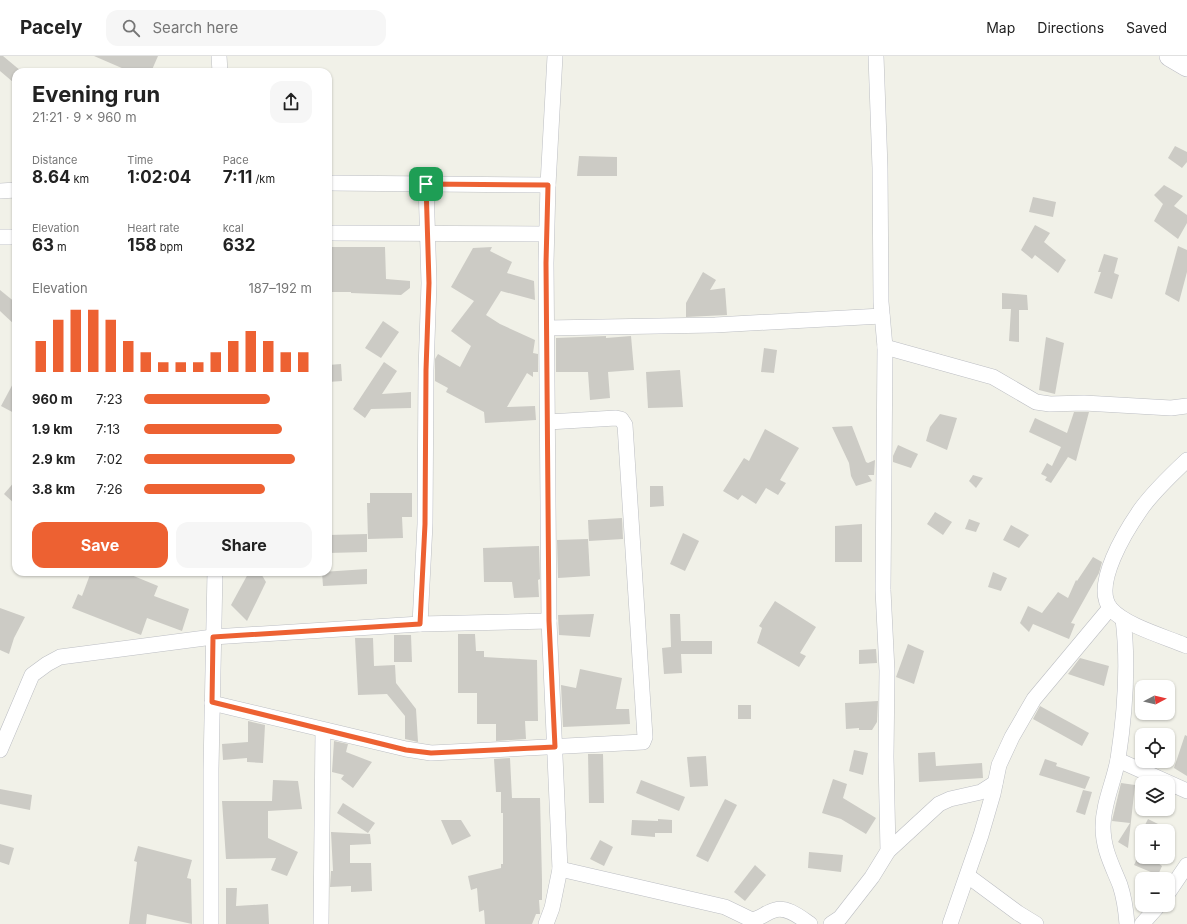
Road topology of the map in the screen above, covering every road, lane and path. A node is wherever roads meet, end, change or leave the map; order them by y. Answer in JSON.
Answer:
{"nodes":[{"id":1,"x":219,"y":56,"type":"edge"},
{"id":2,"x":555,"y":56,"type":"edge"},
{"id":3,"x":876,"y":56,"type":"edge"},
{"id":4,"x":1170,"y":56,"type":"edge"},
{"id":5,"x":1187,"y":66,"type":"edge"},
{"id":6,"x":220,"y":68,"type":"edge"},
{"id":7,"x":332,"y":183,"type":"edge"},
{"id":8,"x":426,"y":184,"type":"junction"},
{"id":9,"x":548,"y":185,"type":"junction"},
{"id":10,"x":12,"y":190,"type":"edge"},
{"id":11,"x":0,"y":191,"type":"edge"},
{"id":12,"x":426,"y":233,"type":"junction"},
{"id":13,"x":332,"y":234,"type":"edge"},
{"id":14,"x":546,"y":234,"type":"junction"},
{"id":15,"x":0,"y":237,"type":"edge"},
{"id":16,"x":12,"y":237,"type":"edge"},
{"id":17,"x":882,"y":316,"type":"junction"},
{"id":18,"x":547,"y":328,"type":"junction"},
{"id":19,"x":885,"y":347,"type":"junction"},
{"id":20,"x":1187,"y":406,"type":"edge"},
{"id":21,"x":548,"y":422,"type":"junction"},
{"id":22,"x":1187,"y":460,"type":"edge"},
{"id":23,"x":215,"y":576,"type":"edge"},
{"id":24,"x":1110,"y":608,"type":"junction"},
{"id":25,"x":1123,"y":619,"type":"junction"},
{"id":26,"x":549,"y":621,"type":"junction"},
{"id":27,"x":420,"y":624,"type":"junction"},
{"id":28,"x":213,"y":637,"type":"junction"},
{"id":29,"x":1187,"y":646,"type":"edge"},
{"id":30,"x":212,"y":702,"type":"junction"},
{"id":31,"x":323,"y":730,"type":"junction"},
{"id":32,"x":555,"y":747,"type":"junction"},
{"id":33,"x":0,"y":750,"type":"edge"},
{"id":34,"x":1118,"y":760,"type":"junction"},
{"id":35,"x":995,"y":783,"type":"junction"},
{"id":36,"x":1187,"y":791,"type":"edge"},
{"id":37,"x":888,"y":851,"type":"junction"},
{"id":38,"x":1187,"y":865,"type":"edge"},
{"id":39,"x":560,"y":869,"type":"junction"},
{"id":40,"x":968,"y":876,"type":"junction"},
{"id":41,"x":1175,"y":883,"type":"edge"},
{"id":42,"x":1153,"y":912,"type":"edge"},
{"id":43,"x":750,"y":922,"type":"edge"},
{"id":44,"x":211,"y":924,"type":"edge"},
{"id":45,"x":321,"y":924,"type":"edge"},
{"id":46,"x":546,"y":924,"type":"edge"},
{"id":47,"x":810,"y":924,"type":"edge"},
{"id":48,"x":831,"y":924,"type":"edge"},
{"id":49,"x":950,"y":924,"type":"edge"},
{"id":50,"x":1036,"y":924,"type":"edge"},
{"id":51,"x":1127,"y":924,"type":"edge"},
{"id":52,"x":1142,"y":924,"type":"edge"}],
"edges":[{"from":1,"to":6,"type":"street"},
{"from":2,"to":9,"type":"street"},
{"from":3,"to":17,"type":"street"},
{"from":4,"to":5,"type":"main road"},
{"from":7,"to":8,"type":"street"},
{"from":8,"to":9,"type":"street"},
{"from":8,"to":12,"type":"street"},
{"from":9,"to":14,"type":"street"},
{"from":10,"to":11,"type":"street"},
{"from":12,"to":13,"type":"street"},
{"from":12,"to":14,"type":"street"},
{"from":12,"to":27,"type":"street"},
{"from":14,"to":18,"type":"street"},
{"from":15,"to":16,"type":"street"},
{"from":17,"to":18,"type":"street"},
{"from":17,"to":19,"type":"street"},
{"from":18,"to":21,"type":"street"},
{"from":19,"to":20,"type":"street"},
{"from":19,"to":37,"type":"street"},
{"from":21,"to":26,"type":"street"},
{"from":21,"to":32,"type":"street"},
{"from":22,"to":24,"type":"street"},
{"from":23,"to":28,"type":"street"},
{"from":24,"to":25,"type":"street"},
{"from":24,"to":35,"type":"street"},
{"from":25,"to":29,"type":"street"},
{"from":25,"to":34,"type":"street"},
{"from":26,"to":27,"type":"street"},
{"from":26,"to":32,"type":"street"},
{"from":27,"to":28,"type":"street"},
{"from":28,"to":30,"type":"street"},
{"from":28,"to":33,"type":"street"},
{"from":30,"to":31,"type":"street"},
{"from":30,"to":44,"type":"street"},
{"from":31,"to":32,"type":"street"},
{"from":31,"to":45,"type":"street"},
{"from":32,"to":39,"type":"street"},
{"from":34,"to":36,"type":"street"},
{"from":34,"to":51,"type":"street"},
{"from":35,"to":37,"type":"street"},
{"from":35,"to":40,"type":"street"},
{"from":37,"to":48,"type":"street"},
{"from":38,"to":41,"type":"street"},
{"from":39,"to":43,"type":"street"},
{"from":39,"to":46,"type":"street"},
{"from":40,"to":49,"type":"street"},
{"from":40,"to":50,"type":"street"},
{"from":42,"to":52,"type":"street"},
{"from":43,"to":47,"type":"street"}]}
